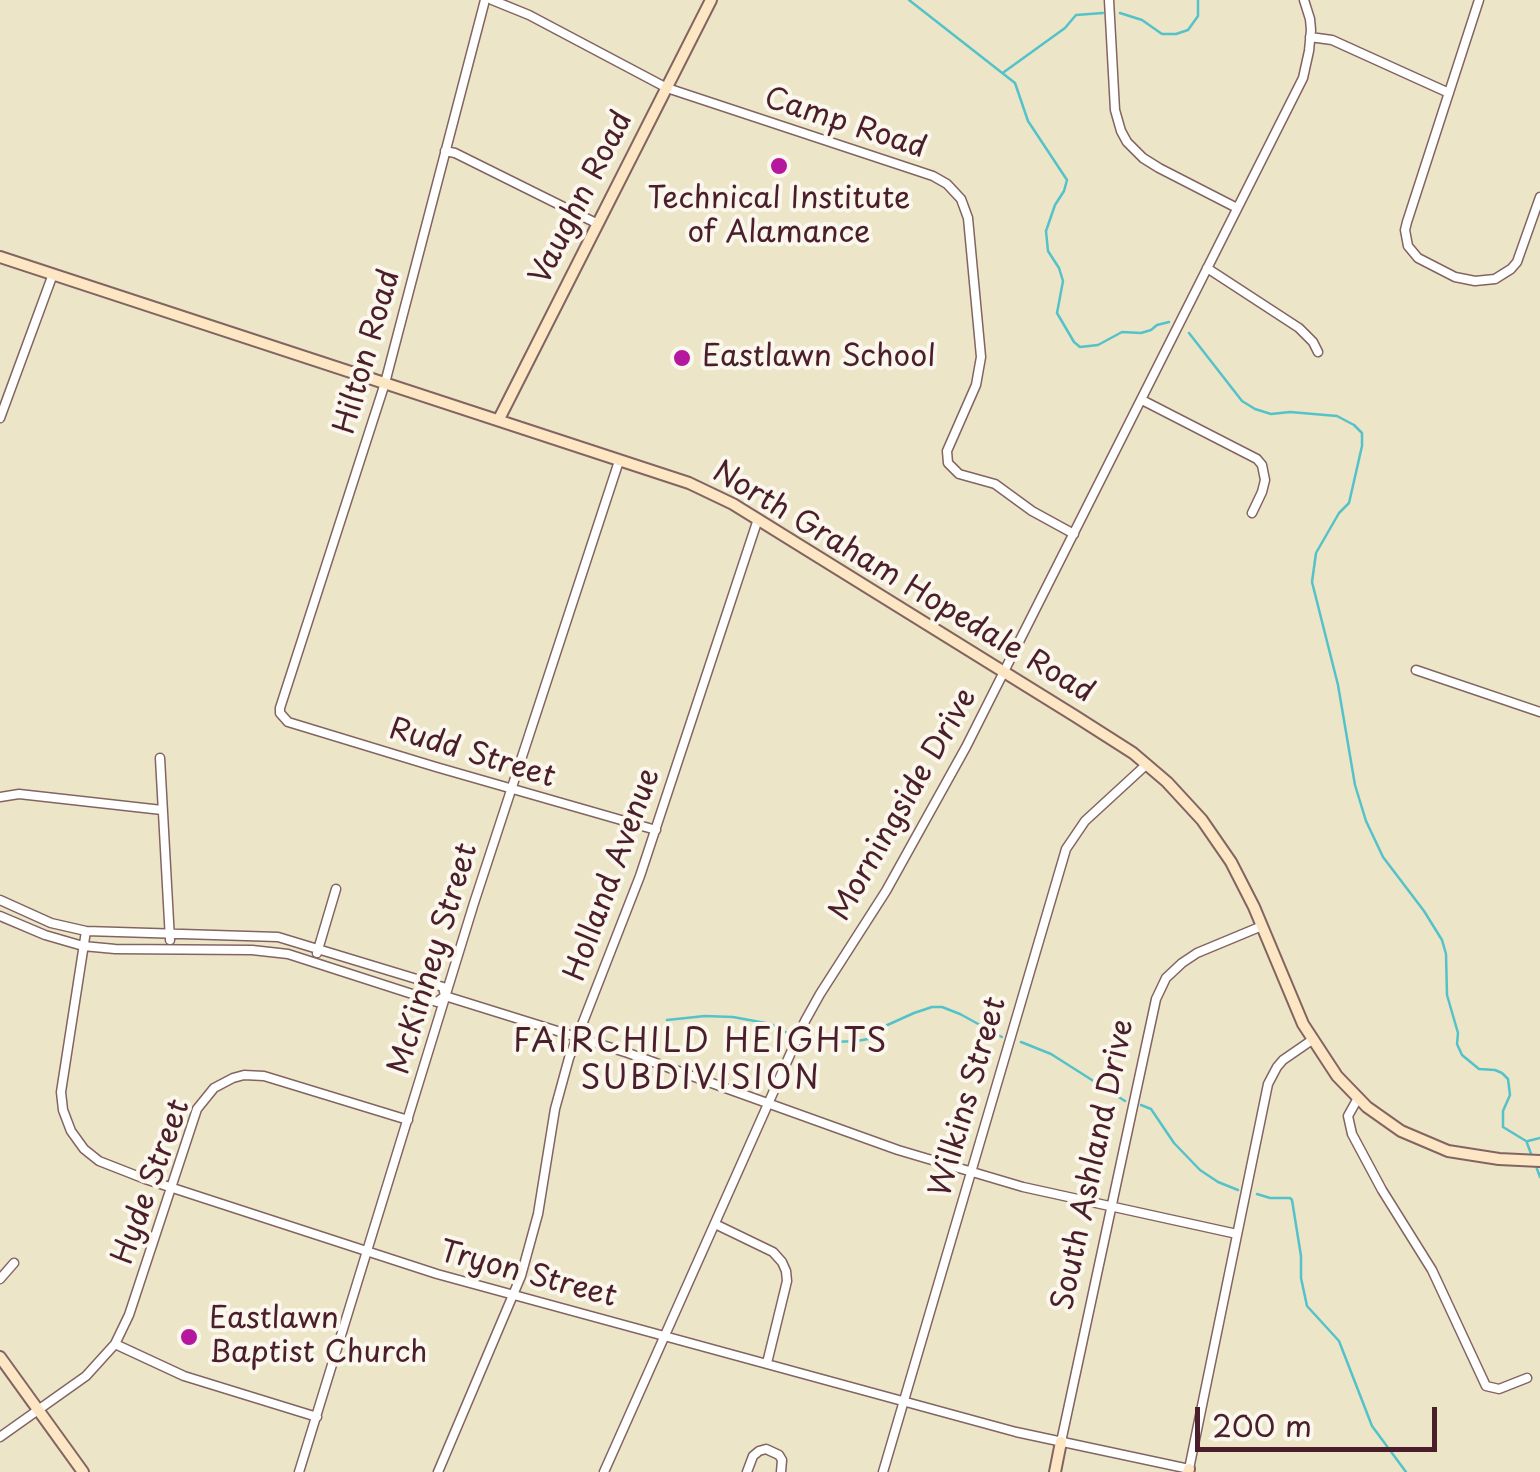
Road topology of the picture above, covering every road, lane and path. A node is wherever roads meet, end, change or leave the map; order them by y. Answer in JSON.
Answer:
{"nodes":[{"id":1,"x":484,"y":0,"type":"edge"},
{"id":2,"x":492,"y":0,"type":"edge"},
{"id":3,"x":711,"y":0,"type":"edge"},
{"id":4,"x":1110,"y":0,"type":"edge"},
{"id":5,"x":1304,"y":0,"type":"edge"},
{"id":6,"x":1479,"y":0,"type":"edge"},
{"id":7,"x":1310,"y":37,"type":"junction"},
{"id":8,"x":667,"y":88,"type":"junction"},
{"id":9,"x":1448,"y":94,"type":"junction"},
{"id":10,"x":445,"y":151,"type":"junction"},
{"id":11,"x":1540,"y":197,"type":"edge"},
{"id":12,"x":1237,"y":208,"type":"junction"},
{"id":13,"x":598,"y":224,"type":"junction"},
{"id":14,"x":0,"y":257,"type":"edge"},
{"id":15,"x":1208,"y":268,"type":"junction"},
{"id":16,"x":54,"y":274,"type":"junction"},
{"id":17,"x":1318,"y":352,"type":"dead end"},
{"id":18,"x":385,"y":383,"type":"junction"},
{"id":19,"x":1142,"y":400,"type":"junction"},
{"id":20,"x":0,"y":418,"type":"edge"},
{"id":21,"x":499,"y":419,"type":"junction"},
{"id":22,"x":619,"y":461,"type":"junction"},
{"id":23,"x":1252,"y":513,"type":"dead end"},
{"id":24,"x":758,"y":519,"type":"junction"},
{"id":25,"x":1074,"y":534,"type":"junction"},
{"id":26,"x":1416,"y":670,"type":"dead end"},
{"id":27,"x":1005,"y":673,"type":"junction"},
{"id":28,"x":1540,"y":712,"type":"edge"},
{"id":29,"x":280,"y":713,"type":"joint"},
{"id":30,"x":160,"y":758,"type":"dead end"},
{"id":31,"x":1147,"y":764,"type":"junction"},
{"id":32,"x":510,"y":788,"type":"junction"},
{"id":33,"x":0,"y":797,"type":"edge"},
{"id":34,"x":162,"y":810,"type":"junction"},
{"id":35,"x":656,"y":830,"type":"junction"},
{"id":36,"x":336,"y":889,"type":"dead end"},
{"id":37,"x":0,"y":900,"type":"edge"},
{"id":38,"x":0,"y":916,"type":"edge"},
{"id":39,"x":1262,"y":926,"type":"junction"},
{"id":40,"x":86,"y":931,"type":"junction"},
{"id":41,"x":170,"y":935,"type":"junction"},
{"id":42,"x":84,"y":946,"type":"junction"},
{"id":43,"x":318,"y":948,"type":"junction"},
{"id":44,"x":170,"y":949,"type":"junction"},
{"id":45,"x":314,"y":962,"type":"junction"},
{"id":46,"x":445,"y":996,"type":"junction"},
{"id":47,"x":577,"y":1038,"type":"junction"},
{"id":48,"x":1312,"y":1040,"type":"junction"},
{"id":49,"x":1358,"y":1098,"type":"junction"},
{"id":50,"x":768,"y":1103,"type":"junction"},
{"id":51,"x":408,"y":1120,"type":"junction"},
{"id":52,"x":1540,"y":1161,"type":"edge"},
{"id":53,"x":971,"y":1170,"type":"junction"},
{"id":54,"x":170,"y":1187,"type":"junction"},
{"id":55,"x":1110,"y":1207,"type":"junction"},
{"id":56,"x":716,"y":1224,"type":"junction"},
{"id":57,"x":1237,"y":1234,"type":"junction"},
{"id":58,"x":368,"y":1252,"type":"junction"},
{"id":59,"x":14,"y":1263,"type":"dead end"},
{"id":60,"x":0,"y":1279,"type":"edge"},
{"id":61,"x":511,"y":1294,"type":"junction"},
{"id":62,"x":666,"y":1336,"type":"junction"},
{"id":63,"x":116,"y":1344,"type":"junction"},
{"id":64,"x":0,"y":1357,"type":"edge"},
{"id":65,"x":767,"y":1363,"type":"junction"},
{"id":66,"x":1526,"y":1378,"type":"dead end"},
{"id":67,"x":904,"y":1402,"type":"junction"},
{"id":68,"x":39,"y":1410,"type":"junction"},
{"id":69,"x":317,"y":1417,"type":"junction"},
{"id":70,"x":0,"y":1437,"type":"edge"},
{"id":71,"x":1061,"y":1442,"type":"junction"},
{"id":72,"x":1188,"y":1470,"type":"edge"},
{"id":73,"x":82,"y":1472,"type":"edge"},
{"id":74,"x":299,"y":1472,"type":"edge"},
{"id":75,"x":438,"y":1472,"type":"edge"},
{"id":76,"x":604,"y":1472,"type":"edge"},
{"id":77,"x":747,"y":1472,"type":"edge"},
{"id":78,"x":781,"y":1472,"type":"edge"},
{"id":79,"x":883,"y":1472,"type":"edge"},
{"id":80,"x":1055,"y":1472,"type":"edge"}],
"edges":[{"from":1,"to":10,"type":"street","name":"Hilton Road"},
{"from":2,"to":8,"type":"street","name":"Camp Road"},
{"from":3,"to":8,"type":"street","name":"Vaughn Road"},
{"from":4,"to":12,"type":"street"},
{"from":5,"to":7,"type":"street","name":"Morningside Drive"},
{"from":6,"to":9,"type":"street"},
{"from":7,"to":9,"type":"street"},
{"from":7,"to":12,"type":"street","name":"Morningside Drive"},
{"from":8,"to":13,"type":"street","name":"Vaughn Road"},
{"from":8,"to":25,"type":"street","name":"Camp Road"},
{"from":9,"to":11,"type":"street"},
{"from":10,"to":13,"type":"street"},
{"from":10,"to":18,"type":"street","name":"Hilton Road"},
{"from":12,"to":15,"type":"street","name":"Morningside Drive"},
{"from":13,"to":21,"type":"street","name":"Vaughn Road"},
{"from":14,"to":16,"type":"street","name":"North Graham Hopedale Road"},
{"from":15,"to":17,"type":"street"},
{"from":15,"to":19,"type":"street","name":"Morningside Drive"},
{"from":16,"to":18,"type":"street","name":"North Graham Hopedale Road"},
{"from":16,"to":20,"type":"street"},
{"from":18,"to":21,"type":"street","name":"North Graham Hopedale Road"},
{"from":18,"to":29,"type":"street","name":"Hilton Road"},
{"from":19,"to":23,"type":"street"},
{"from":19,"to":25,"type":"street","name":"Morningside Drive"},
{"from":21,"to":22,"type":"street","name":"North Graham Hopedale Road"},
{"from":22,"to":24,"type":"street","name":"North Graham Hopedale Road"},
{"from":22,"to":32,"type":"street","name":"McKinney Street"},
{"from":24,"to":27,"type":"street","name":"North Graham Hopedale Road"},
{"from":24,"to":35,"type":"street","name":"Holland Avenue"},
{"from":25,"to":27,"type":"street","name":"Morningside Drive"},
{"from":26,"to":28,"type":"street"},
{"from":27,"to":31,"type":"street","name":"North Graham Hopedale Road"},
{"from":27,"to":50,"type":"street","name":"Morningside Drive"},
{"from":29,"to":32,"type":"street","name":"Rudd Street"},
{"from":30,"to":34,"type":"street"},
{"from":31,"to":39,"type":"street","name":"North Graham Hopedale Road"},
{"from":31,"to":53,"type":"street","name":"Wilkins Street"},
{"from":32,"to":35,"type":"street","name":"Rudd Street"},
{"from":32,"to":46,"type":"street","name":"McKinney Street"},
{"from":33,"to":34,"type":"street"},
{"from":34,"to":41,"type":"street"},
{"from":35,"to":47,"type":"street","name":"Holland Avenue"},
{"from":36,"to":43,"type":"street"},
{"from":37,"to":40,"type":"street"},
{"from":38,"to":42,"type":"street"},
{"from":39,"to":48,"type":"street","name":"North Graham Hopedale Road"},
{"from":39,"to":55,"type":"street","name":"South Ashland Drive"},
{"from":40,"to":41,"type":"street"},
{"from":40,"to":42,"type":"street","name":"Tryon Street"},
{"from":41,"to":43,"type":"street"},
{"from":41,"to":44,"type":"street"},
{"from":42,"to":44,"type":"street"},
{"from":42,"to":54,"type":"street","name":"Tryon Street"},
{"from":43,"to":45,"type":"street"},
{"from":43,"to":46,"type":"street"},
{"from":44,"to":45,"type":"street"},
{"from":45,"to":46,"type":"street"},
{"from":46,"to":47,"type":"street"},
{"from":46,"to":51,"type":"street","name":"McKinney Street"},
{"from":47,"to":50,"type":"street"},
{"from":47,"to":61,"type":"street","name":"Holland Avenue"},
{"from":48,"to":49,"type":"street","name":"North Graham Hopedale Road"},
{"from":48,"to":57,"type":"street"},
{"from":49,"to":52,"type":"street","name":"North Graham Hopedale Road"},
{"from":49,"to":66,"type":"street"},
{"from":50,"to":53,"type":"street"},
{"from":50,"to":56,"type":"street","name":"Morningside Drive"},
{"from":51,"to":54,"type":"street","name":"Hyde Street"},
{"from":51,"to":58,"type":"street","name":"McKinney Street"},
{"from":53,"to":55,"type":"street"},
{"from":53,"to":67,"type":"street","name":"Wilkins Street"},
{"from":54,"to":58,"type":"street","name":"Tryon Street"},
{"from":54,"to":63,"type":"street","name":"Hyde Street"},
{"from":55,"to":57,"type":"street"},
{"from":55,"to":71,"type":"street","name":"South Ashland Drive"},
{"from":56,"to":62,"type":"street","name":"Morningside Drive"},
{"from":56,"to":65,"type":"street"},
{"from":57,"to":72,"type":"street"},
{"from":58,"to":61,"type":"street","name":"Tryon Street"},
{"from":58,"to":69,"type":"street","name":"McKinney Street"},
{"from":59,"to":60,"type":"street"},
{"from":61,"to":62,"type":"street","name":"Tryon Street"},
{"from":61,"to":75,"type":"street","name":"Holland Avenue"},
{"from":62,"to":65,"type":"street","name":"Tryon Street"},
{"from":62,"to":76,"type":"street","name":"Morningside Drive"},
{"from":63,"to":68,"type":"street","name":"Hyde Street"},
{"from":63,"to":69,"type":"street"},
{"from":64,"to":68,"type":"street"},
{"from":65,"to":67,"type":"street","name":"Tryon Street"},
{"from":67,"to":71,"type":"street","name":"Tryon Street"},
{"from":67,"to":79,"type":"street","name":"Wilkins Street"},
{"from":68,"to":70,"type":"street","name":"Hyde Street"},
{"from":68,"to":73,"type":"street"},
{"from":69,"to":74,"type":"street","name":"McKinney Street"},
{"from":71,"to":72,"type":"street","name":"Tryon Street"},
{"from":71,"to":80,"type":"street","name":"South Ashland Drive"},
{"from":77,"to":78,"type":"street"}]}
